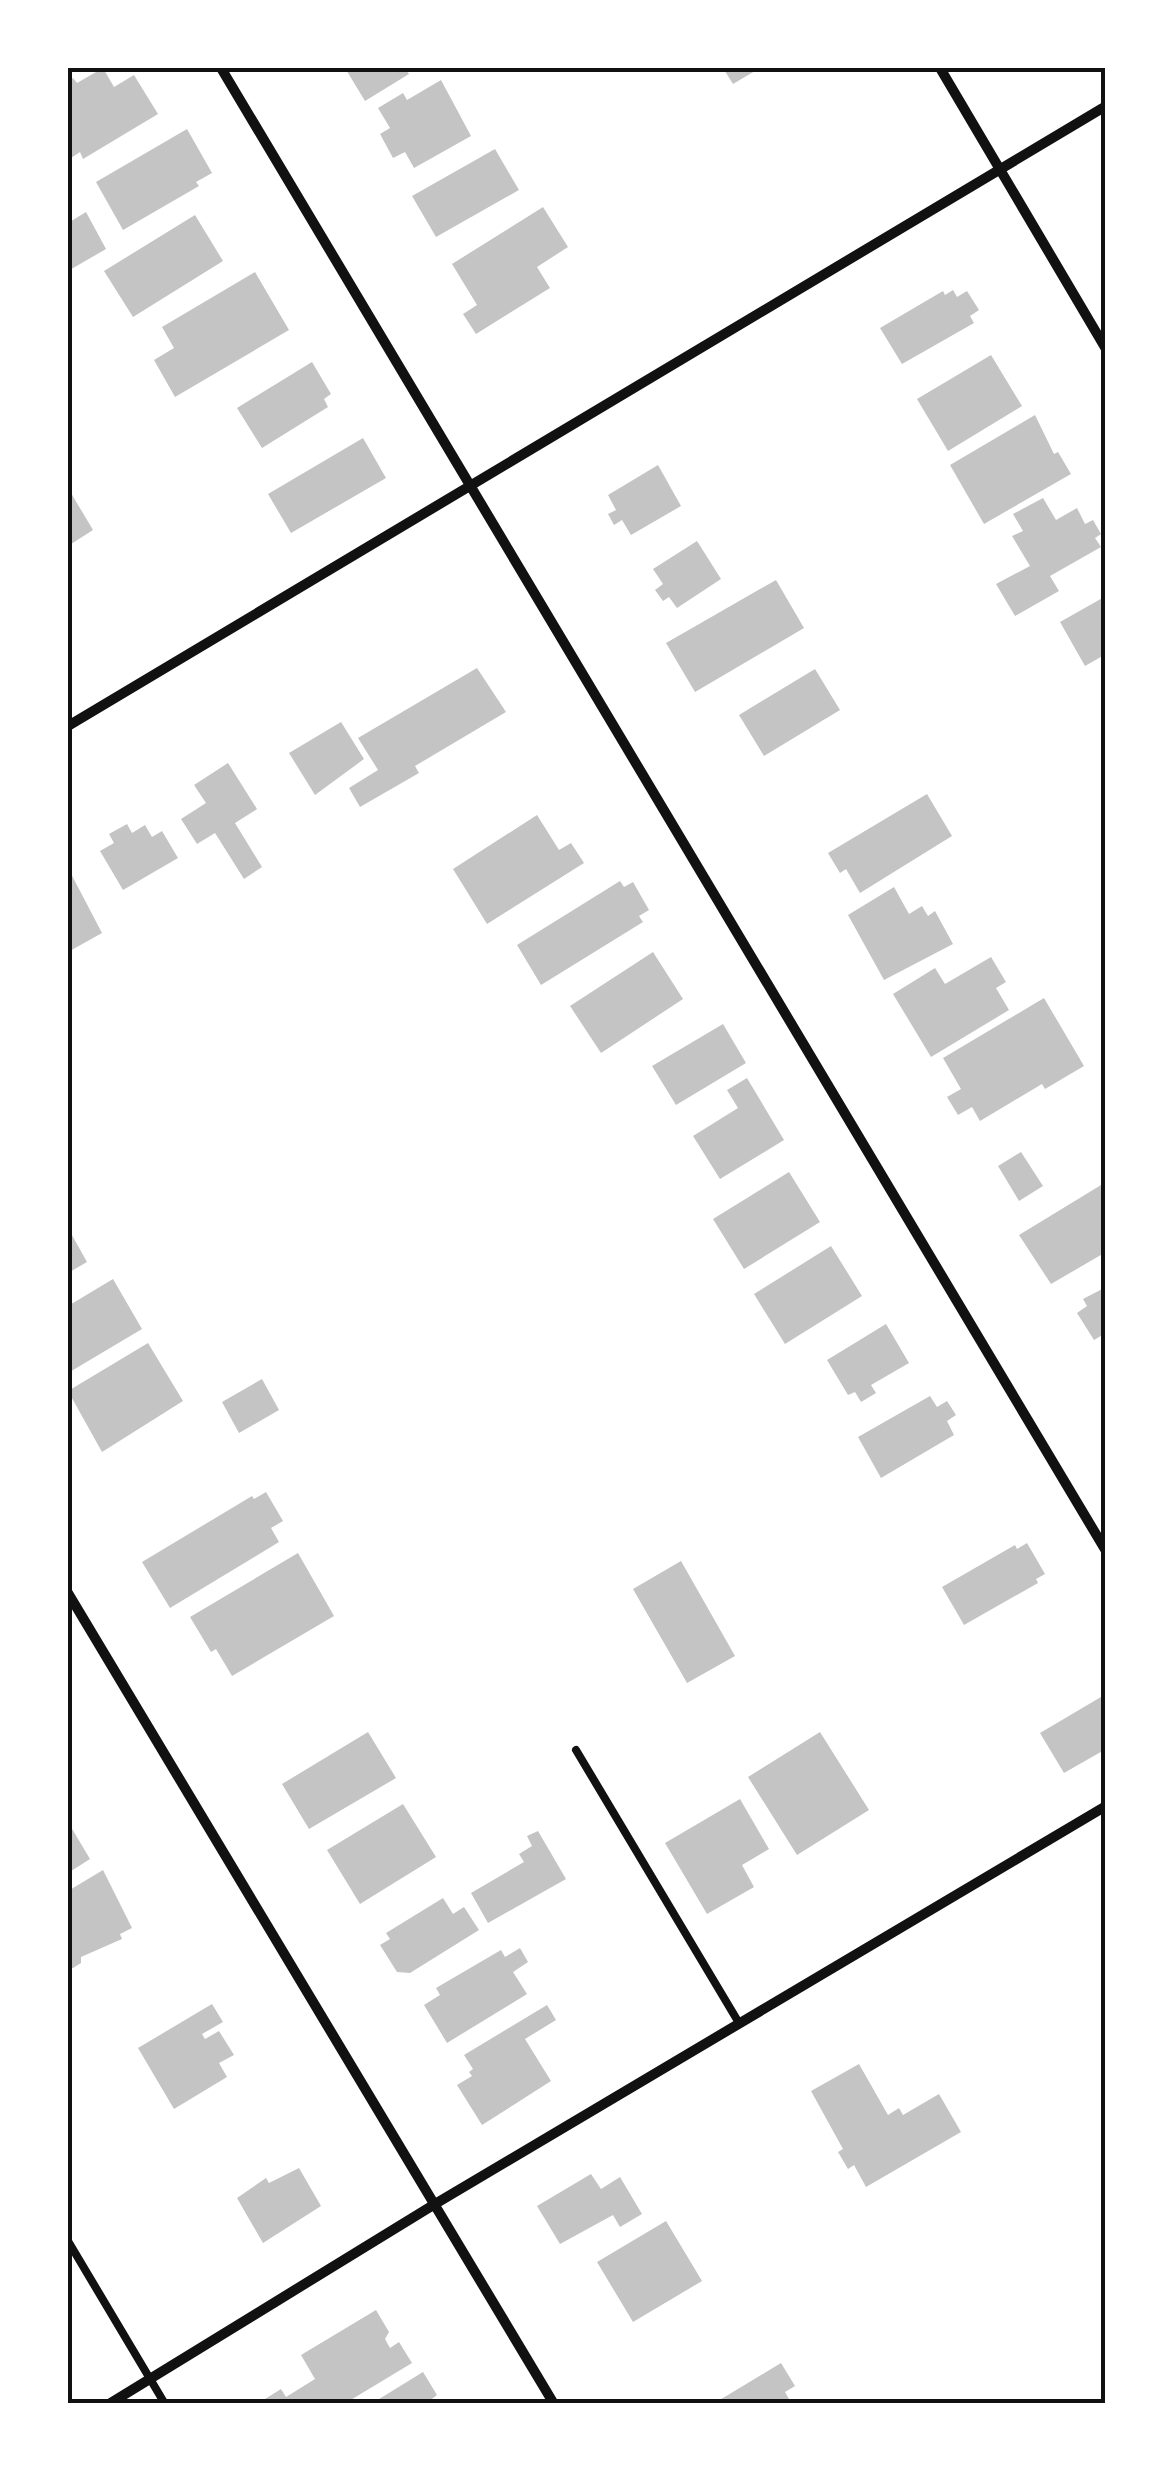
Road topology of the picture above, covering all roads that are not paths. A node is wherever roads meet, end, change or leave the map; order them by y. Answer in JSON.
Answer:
{"nodes":[{"id":1,"x":221,"y":68,"type":"edge"},
{"id":2,"x":940,"y":68,"type":"edge"},
{"id":3,"x":1106,"y":106,"type":"edge"},
{"id":4,"x":999,"y":168,"type":"junction"},
{"id":5,"x":1106,"y":349,"type":"edge"},
{"id":6,"x":469,"y":484,"type":"junction"},
{"id":7,"x":68,"y":726,"type":"edge"},
{"id":8,"x":1106,"y":1551,"type":"edge"},
{"id":9,"x":68,"y":1593,"type":"edge"},
{"id":10,"x":576,"y":1750,"type":"dead end"},
{"id":11,"x":1106,"y":1806,"type":"edge"},
{"id":12,"x":739,"y":2023,"type":"junction"},
{"id":13,"x":435,"y":2204,"type":"junction"},
{"id":14,"x":68,"y":2241,"type":"edge"},
{"id":15,"x":150,"y":2379,"type":"junction"},
{"id":16,"x":109,"y":2404,"type":"edge"},
{"id":17,"x":165,"y":2404,"type":"edge"},
{"id":18,"x":554,"y":2404,"type":"edge"}],
"edges":[{"from":1,"to":6,"type":"street"},
{"from":2,"to":4,"type":"street"},
{"from":3,"to":4,"type":"street"},
{"from":4,"to":5,"type":"street"},
{"from":4,"to":6,"type":"street"},
{"from":6,"to":7,"type":"street"},
{"from":6,"to":8,"type":"street"},
{"from":9,"to":13,"type":"street"},
{"from":10,"to":12,"type":"lane"},
{"from":11,"to":12,"type":"street"},
{"from":12,"to":13,"type":"street"},
{"from":13,"to":15,"type":"street"},
{"from":13,"to":18,"type":"street"},
{"from":14,"to":15,"type":"lane"},
{"from":15,"to":16,"type":"street"},
{"from":15,"to":17,"type":"lane"}]}
